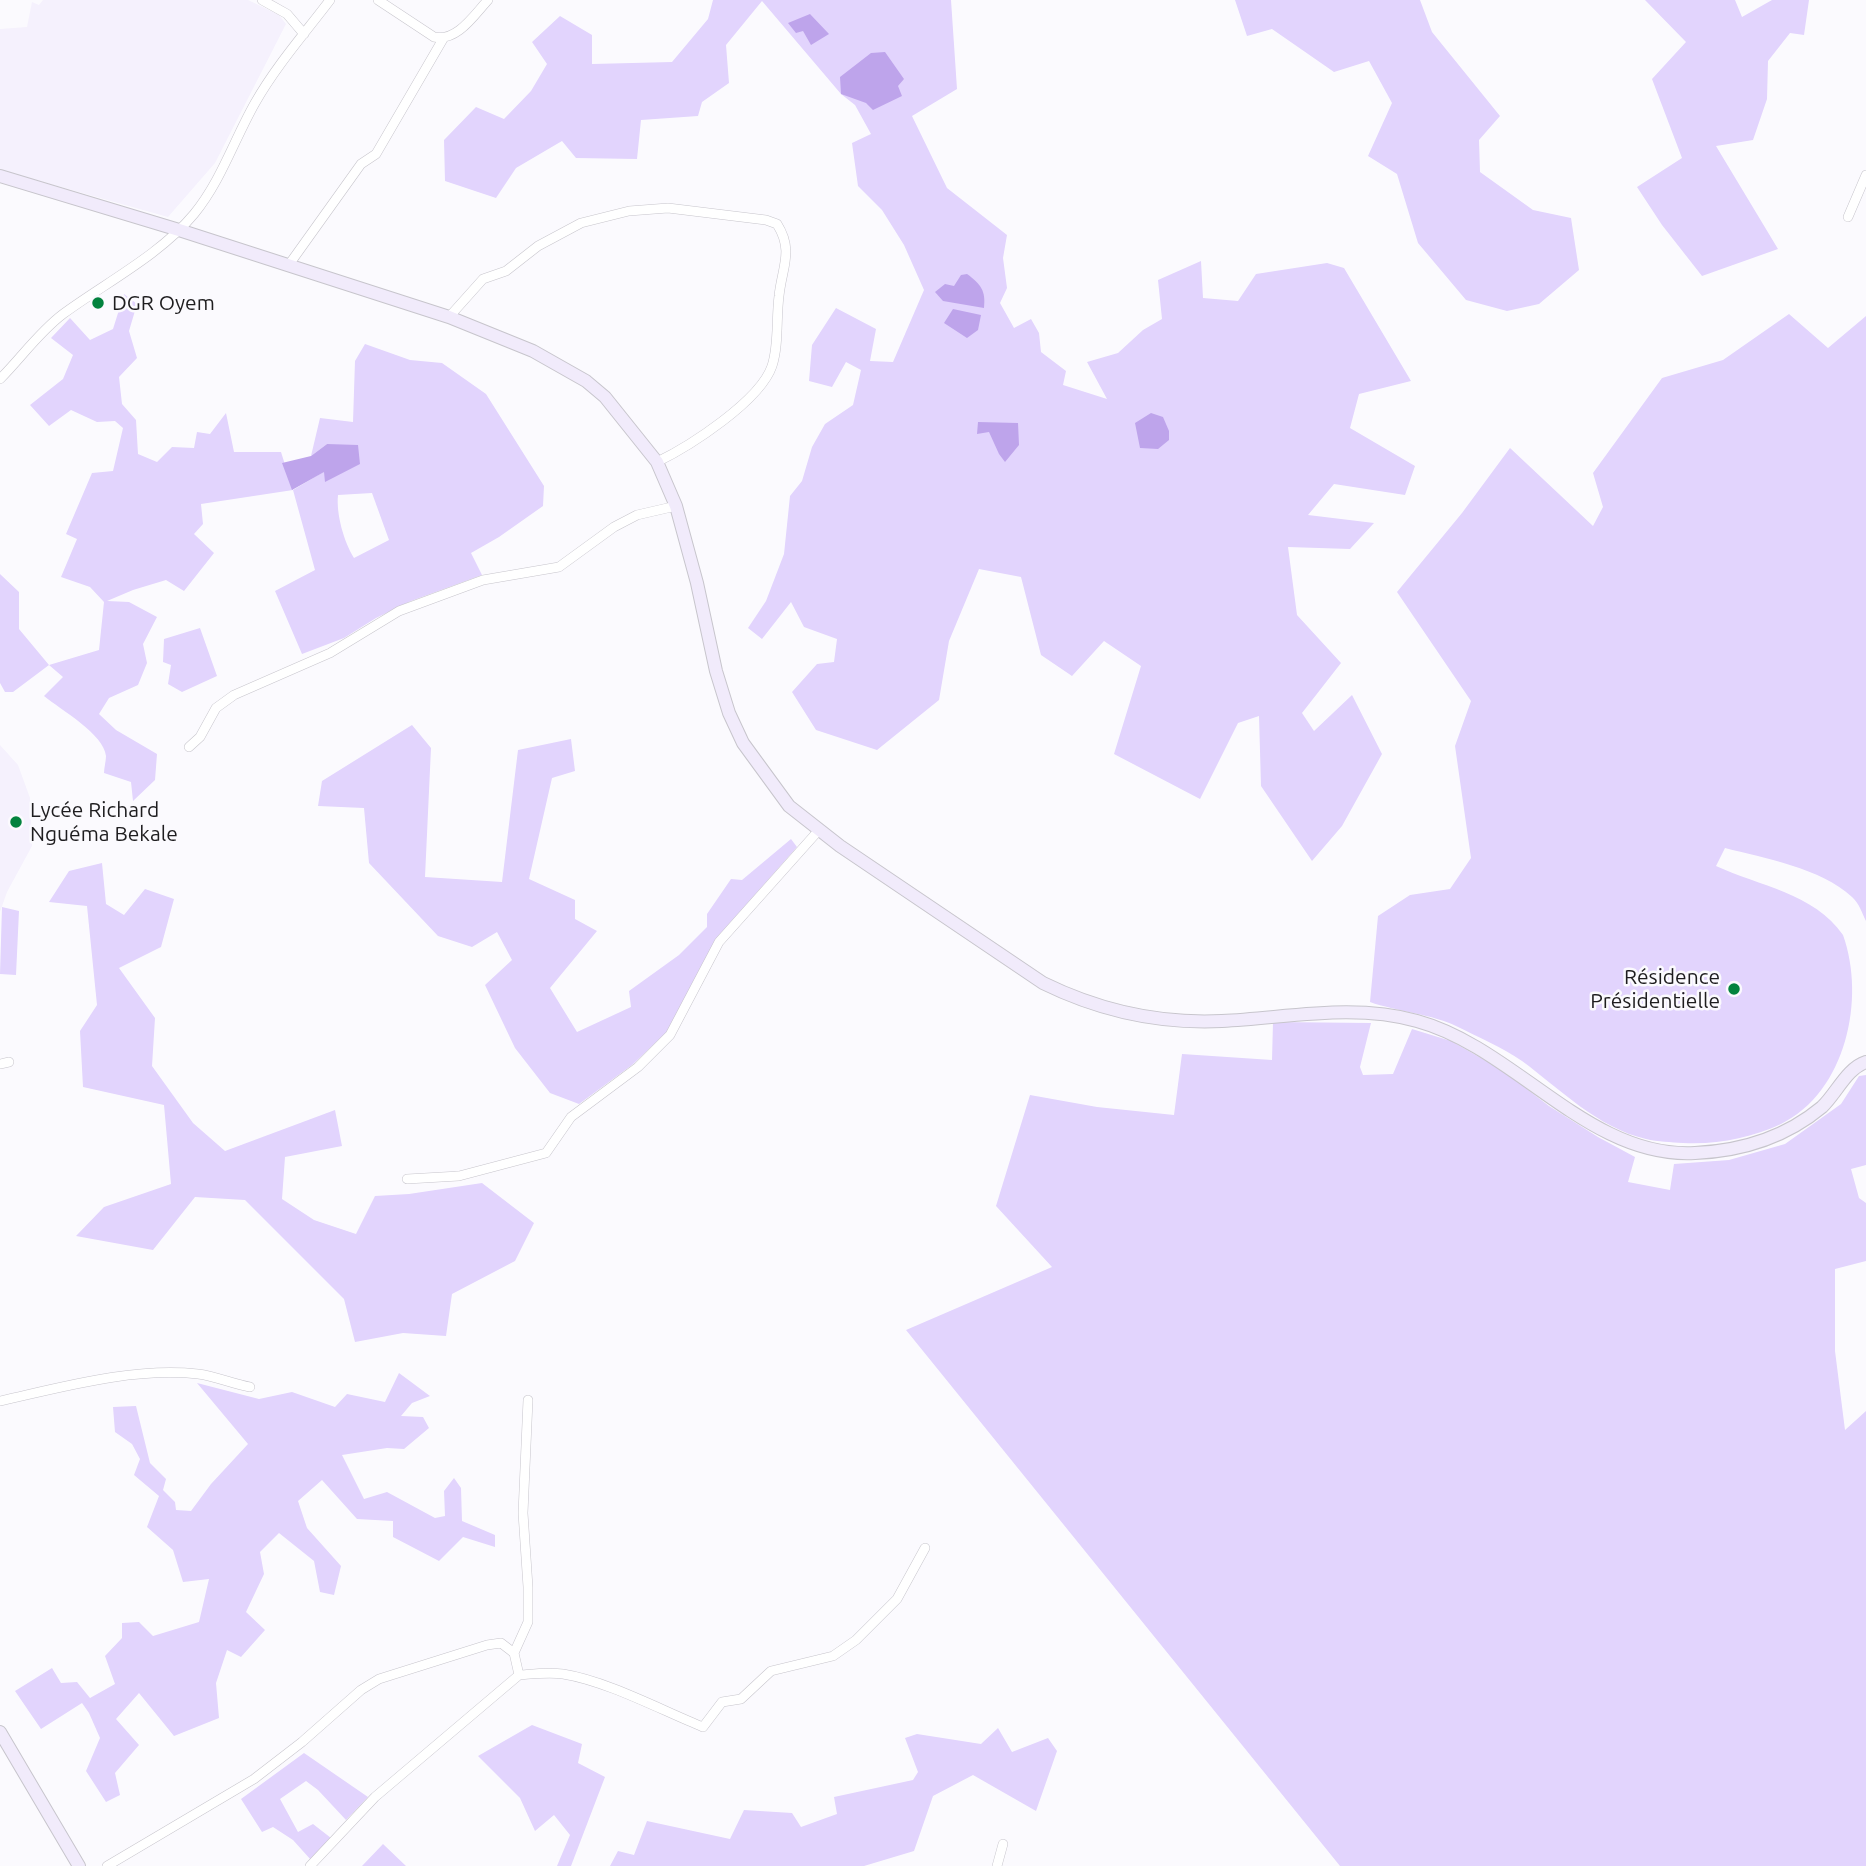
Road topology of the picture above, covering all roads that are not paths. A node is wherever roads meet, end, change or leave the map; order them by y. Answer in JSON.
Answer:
{"nodes":[{"id":1,"x":262,"y":0,"type":"edge"},
{"id":2,"x":330,"y":0,"type":"edge"},
{"id":3,"x":378,"y":0,"type":"edge"},
{"id":4,"x":488,"y":0,"type":"edge"},
{"id":5,"x":304,"y":34,"type":"junction"},
{"id":6,"x":443,"y":39,"type":"junction"},
{"id":7,"x":1866,"y":175,"type":"edge"},
{"id":8,"x":0,"y":176,"type":"edge"},
{"id":9,"x":1848,"y":217,"type":"dead end"},
{"id":10,"x":179,"y":230,"type":"junction"},
{"id":11,"x":288,"y":266,"type":"junction"},
{"id":12,"x":449,"y":317,"type":"junction"},
{"id":13,"x":0,"y":379,"type":"edge"},
{"id":14,"x":657,"y":462,"type":"junction"},
{"id":15,"x":676,"y":506,"type":"junction"},
{"id":16,"x":190,"y":747,"type":"dead end"},
{"id":17,"x":819,"y":830,"type":"junction"},
{"id":18,"x":1866,"y":1062,"type":"edge"},
{"id":19,"x":407,"y":1179,"type":"dead end"},
{"id":20,"x":250,"y":1387,"type":"dead end"},
{"id":21,"x":528,"y":1400,"type":"dead end"},
{"id":22,"x":0,"y":1401,"type":"edge"},
{"id":23,"x":925,"y":1548,"type":"dead end"},
{"id":24,"x":514,"y":1653,"type":"junction"},
{"id":25,"x":519,"y":1675,"type":"junction"},
{"id":26,"x":0,"y":1732,"type":"edge"},
{"id":27,"x":1003,"y":1844,"type":"dead end"},
{"id":28,"x":79,"y":1866,"type":"edge"},
{"id":29,"x":107,"y":1866,"type":"edge"},
{"id":30,"x":310,"y":1866,"type":"edge"},
{"id":31,"x":998,"y":1866,"type":"edge"}],
"edges":[{"from":1,"to":5,"type":"street"},
{"from":2,"to":5,"type":"street"},
{"from":3,"to":6,"type":"street"},
{"from":4,"to":6,"type":"street"},
{"from":5,"to":10,"type":"street"},
{"from":6,"to":11,"type":"street"},
{"from":7,"to":9,"type":"street"},
{"from":8,"to":10,"type":"street"},
{"from":10,"to":11,"type":"street"},
{"from":10,"to":13,"type":"street"},
{"from":11,"to":12,"type":"street"},
{"from":12,"to":14,"type":"street"},
{"from":12,"to":14,"type":"street"},
{"from":14,"to":15,"type":"street"},
{"from":15,"to":16,"type":"street"},
{"from":15,"to":17,"type":"street"},
{"from":17,"to":18,"type":"street"},
{"from":17,"to":19,"type":"street"},
{"from":20,"to":22,"type":"street"},
{"from":21,"to":24,"type":"street"},
{"from":23,"to":25,"type":"street"},
{"from":24,"to":25,"type":"street"},
{"from":24,"to":29,"type":"street"},
{"from":25,"to":30,"type":"street"},
{"from":26,"to":28,"type":"street"},
{"from":27,"to":31,"type":"street"}]}
